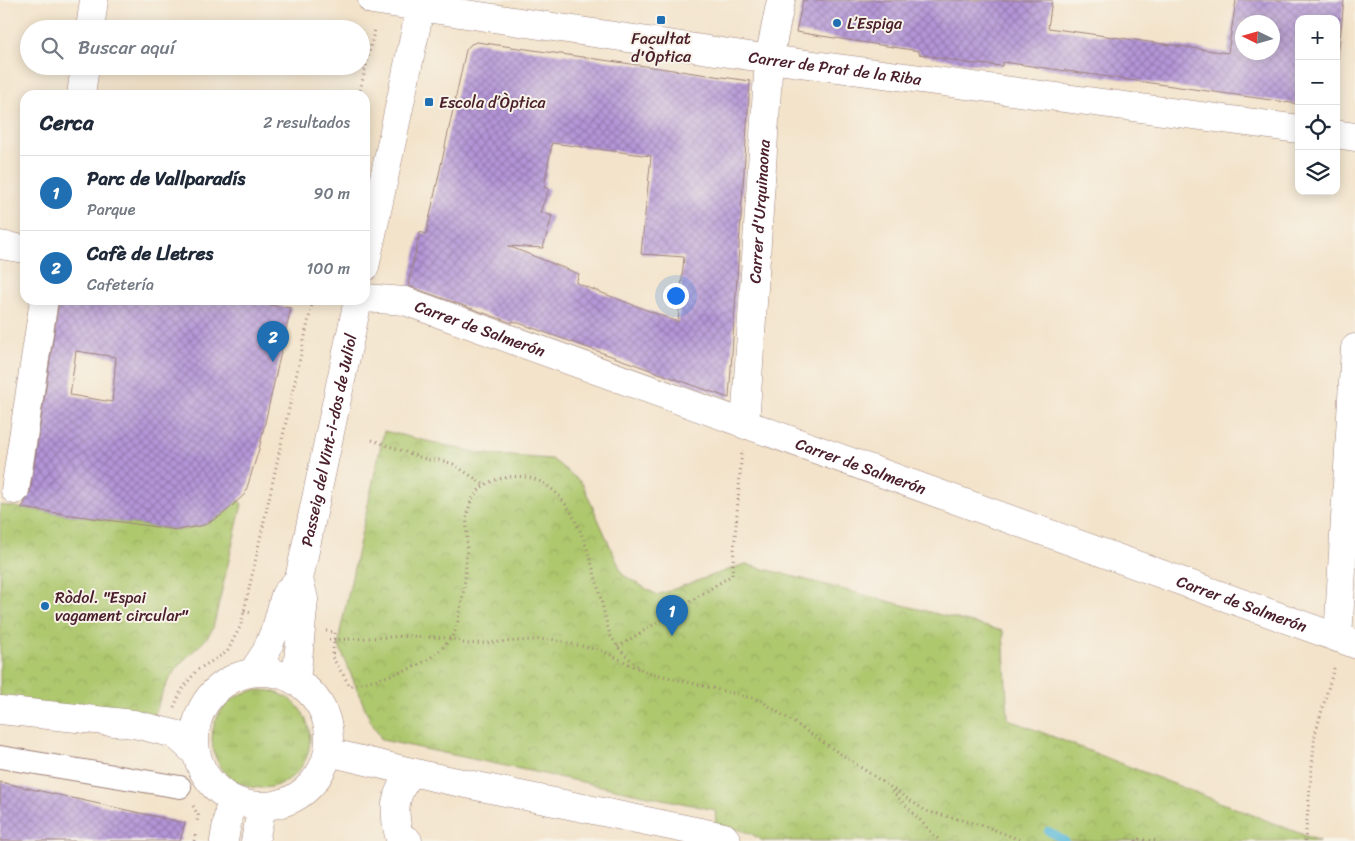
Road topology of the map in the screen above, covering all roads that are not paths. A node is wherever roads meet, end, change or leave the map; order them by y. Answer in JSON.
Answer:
{"nodes":[{"id":1,"x":94,"y":0,"type":"edge"},
{"id":2,"x":781,"y":0,"type":"edge"},
{"id":3,"x":376,"y":1,"type":"edge"},
{"id":4,"x":422,"y":3,"type":"edge"},
{"id":5,"x":91,"y":20,"type":"edge"},
{"id":6,"x":770,"y":59,"type":"junction"},
{"id":7,"x":84,"y":75,"type":"edge"},
{"id":8,"x":82,"y":90,"type":"edge"},
{"id":9,"x":1295,"y":128,"type":"edge"},
{"id":10,"x":1340,"y":135,"type":"edge"},
{"id":11,"x":1355,"y":137,"type":"edge"},
{"id":12,"x":370,"y":244,"type":"edge"},
{"id":13,"x":0,"y":245,"type":"edge"},
{"id":14,"x":20,"y":248,"type":"edge"},
{"id":15,"x":370,"y":298,"type":"edge"},
{"id":16,"x":43,"y":305,"type":"edge"},
{"id":17,"x":357,"y":305,"type":"edge"},
{"id":18,"x":1355,"y":348,"type":"edge"},
{"id":19,"x":745,"y":425,"type":"junction"},
{"id":20,"x":16,"y":490,"type":"dead end"},
{"id":21,"x":290,"y":622,"type":"junction"},
{"id":22,"x":1343,"y":648,"type":"edge"},
{"id":23,"x":253,"y":672,"type":"junction"},
{"id":24,"x":296,"y":681,"type":"junction"},
{"id":25,"x":0,"y":710,"type":"edge"},
{"id":26,"x":328,"y":752,"type":"junction"},
{"id":27,"x":196,"y":753,"type":"junction"},
{"id":28,"x":0,"y":757,"type":"edge"},
{"id":29,"x":412,"y":773,"type":"junction"},
{"id":30,"x":180,"y":787,"type":"road end"},
{"id":31,"x":231,"y":799,"type":"junction"},
{"id":32,"x":262,"y":807,"type":"junction"},
{"id":33,"x":728,"y":840,"type":"edge"},
{"id":34,"x":224,"y":841,"type":"edge"},
{"id":35,"x":255,"y":841,"type":"edge"},
{"id":36,"x":408,"y":841,"type":"edge"}],
"edges":[{"from":1,"to":5,"type":"street"},
{"from":2,"to":6,"type":"street","name":"Carrer d'Urquinaona"},
{"from":3,"to":4,"type":"street","name":"Carrer de Prat de la Riba"},
{"from":4,"to":6,"type":"street","name":"Carrer de Prat de la Riba"},
{"from":4,"to":12,"type":"street"},
{"from":6,"to":9,"type":"street","name":"Carrer de Prat de la Riba"},
{"from":6,"to":19,"type":"street","name":"Carrer d'Urquinaona"},
{"from":7,"to":8,"type":"street"},
{"from":10,"to":11,"type":"street"},
{"from":13,"to":14,"type":"street"},
{"from":15,"to":19,"type":"street","name":"Carrer de Salmerón"},
{"from":16,"to":20,"type":"street"},
{"from":17,"to":21,"type":"street","name":"Passeig del Vint-i-dos de Juliol"},
{"from":18,"to":22,"type":"street"},
{"from":19,"to":22,"type":"street","name":"Carrer de Salmerón"},
{"from":21,"to":23,"type":"street","name":"Passeig del Vint-i-dos de Juliol"},
{"from":21,"to":24,"type":"street","name":"Passeig del Vint-i-dos de Juliol"},
{"from":23,"to":24,"type":"street"},
{"from":23,"to":27,"type":"street"},
{"from":24,"to":26,"type":"street"},
{"from":25,"to":27,"type":"street"},
{"from":26,"to":29,"type":"street"},
{"from":26,"to":32,"type":"street"},
{"from":27,"to":31,"type":"street"},
{"from":28,"to":30,"type":"street"},
{"from":29,"to":33,"type":"street"},
{"from":29,"to":36,"type":"street"},
{"from":31,"to":32,"type":"street"},
{"from":31,"to":34,"type":"street"},
{"from":32,"to":35,"type":"street"}]}
